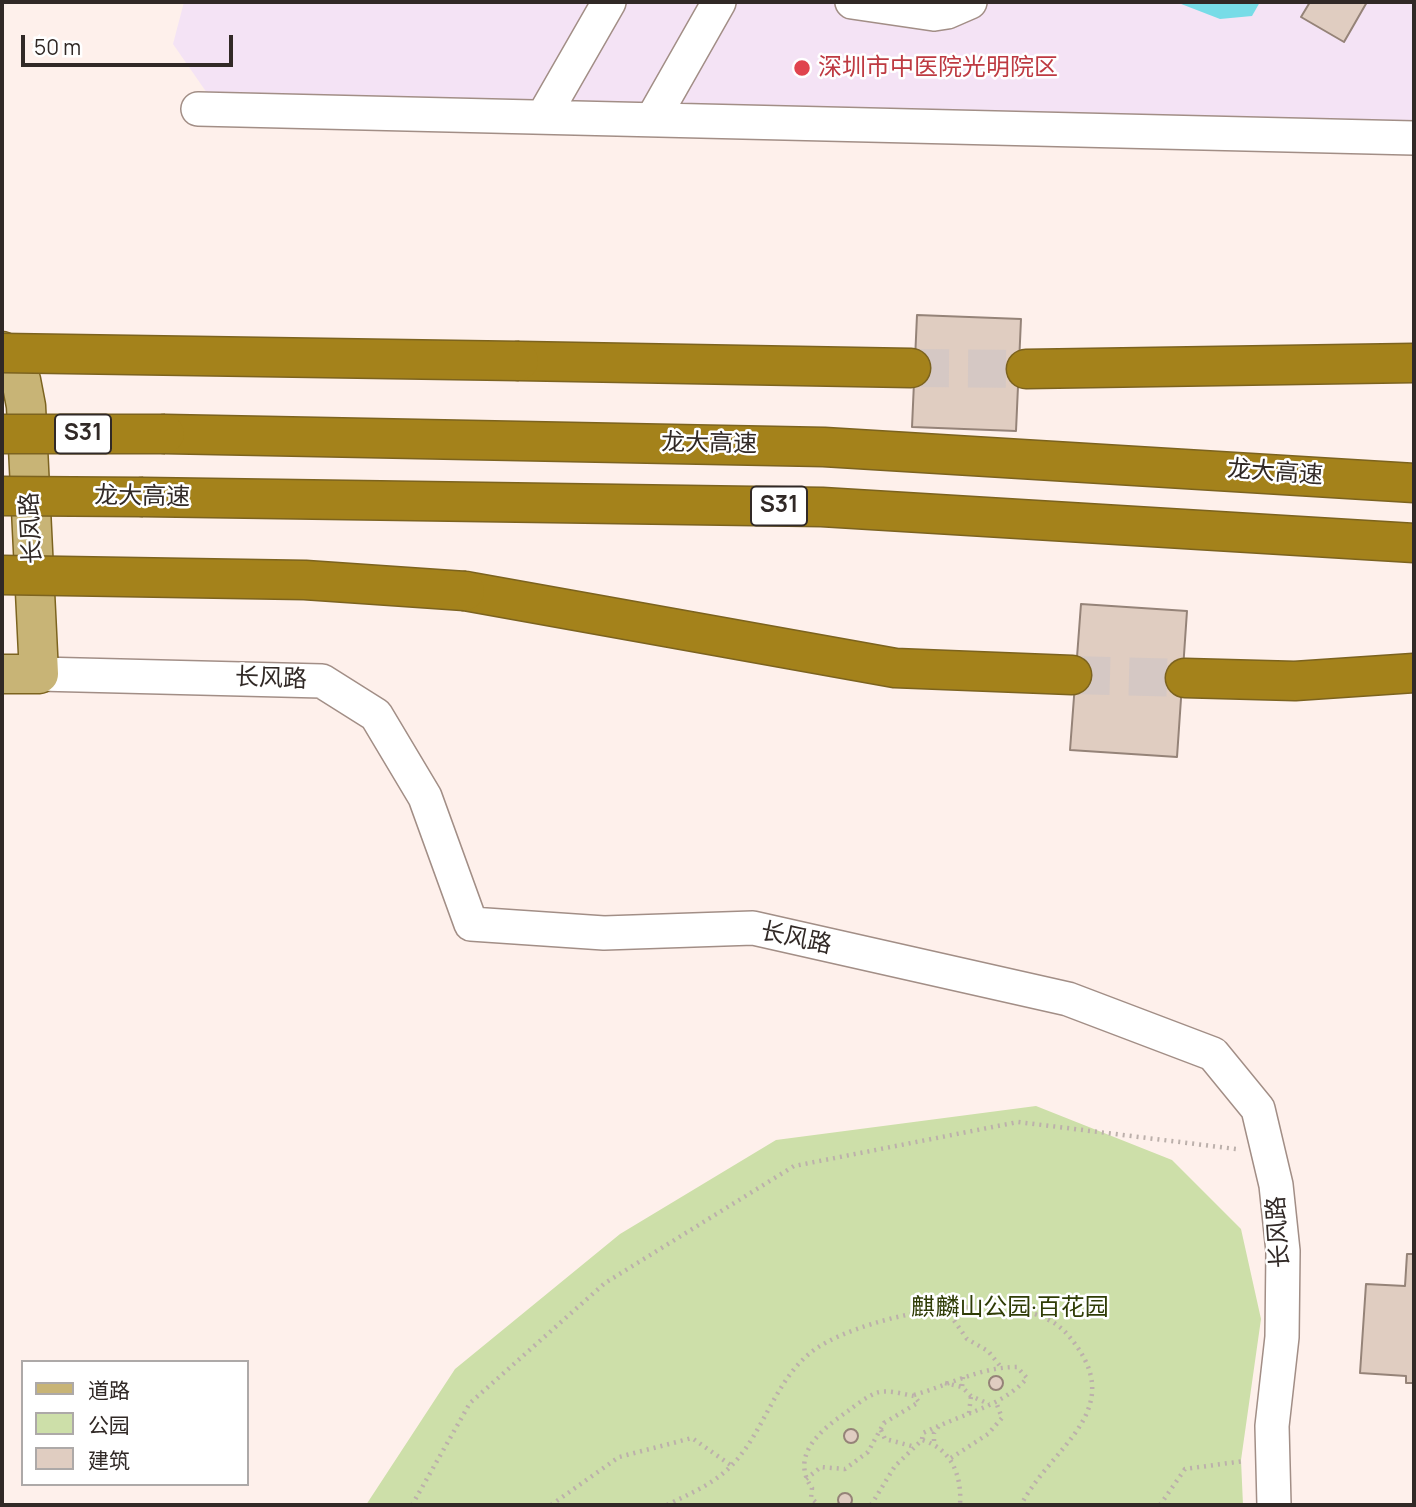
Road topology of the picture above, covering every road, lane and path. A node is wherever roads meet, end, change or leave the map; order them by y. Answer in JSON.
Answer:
{"nodes":[{"id":1,"x":609,"y":2,"type":"edge"},
{"id":2,"x":719,"y":2,"type":"edge"},
{"id":3,"x":852,"y":2,"type":"edge"},
{"id":4,"x":970,"y":2,"type":"edge"},
{"id":5,"x":198,"y":109,"type":"dead end"},
{"id":6,"x":543,"y":117,"type":"junction"},
{"id":7,"x":652,"y":120,"type":"junction"},
{"id":8,"x":1414,"y":138,"type":"edge"},
{"id":9,"x":2,"y":352,"type":"edge"},
{"id":10,"x":1414,"y":363,"type":"edge"},
{"id":11,"x":911,"y":368,"type":"tunnel mouth"},
{"id":12,"x":1026,"y":369,"type":"tunnel mouth"},
{"id":13,"x":2,"y":434,"type":"edge"},
{"id":14,"x":1414,"y":483,"type":"edge"},
{"id":15,"x":2,"y":496,"type":"edge"},
{"id":16,"x":1414,"y":543,"type":"edge"},
{"id":17,"x":2,"y":575,"type":"edge"},
{"id":18,"x":1414,"y":673,"type":"edge"},
{"id":19,"x":2,"y":674,"type":"edge"},
{"id":20,"x":39,"y":674,"type":"junction"},
{"id":21,"x":1072,"y":674,"type":"tunnel mouth"},
{"id":22,"x":1185,"y":678,"type":"tunnel mouth"},
{"id":23,"x":1268,"y":1153,"type":"junction"},
{"id":24,"x":946,"y":1309,"type":"junction"},
{"id":25,"x":1001,"y":1367,"type":"junction"},
{"id":26,"x":963,"y":1377,"type":"junction"},
{"id":27,"x":945,"y":1383,"type":"junction"},
{"id":28,"x":962,"y":1387,"type":"junction"},
{"id":29,"x":914,"y":1396,"type":"junction"},
{"id":30,"x":971,"y":1396,"type":"junction"},
{"id":31,"x":996,"y":1402,"type":"junction"},
{"id":32,"x":989,"y":1405,"type":"junction"},
{"id":33,"x":969,"y":1413,"type":"junction"},
{"id":34,"x":939,"y":1426,"type":"junction"},
{"id":35,"x":881,"y":1430,"type":"junction"},
{"id":36,"x":922,"y":1440,"type":"junction"},
{"id":37,"x":934,"y":1443,"type":"junction"},
{"id":38,"x":912,"y":1446,"type":"junction"},
{"id":39,"x":951,"y":1458,"type":"junction"},
{"id":40,"x":1273,"y":1458,"type":"junction"},
{"id":41,"x":732,"y":1466,"type":"junction"},
{"id":42,"x":806,"y":1479,"type":"junction"},
{"id":43,"x":412,"y":1505,"type":"edge"},
{"id":44,"x":551,"y":1505,"type":"edge"},
{"id":45,"x":667,"y":1505,"type":"edge"},
{"id":46,"x":819,"y":1505,"type":"edge"},
{"id":47,"x":871,"y":1505,"type":"edge"},
{"id":48,"x":960,"y":1505,"type":"edge"},
{"id":49,"x":1021,"y":1505,"type":"edge"},
{"id":50,"x":1160,"y":1505,"type":"edge"},
{"id":51,"x":1273,"y":1505,"type":"edge"}],
"edges":[{"from":1,"to":6,"type":"street"},
{"from":2,"to":7,"type":"street"},
{"from":3,"to":4,"type":"street"},
{"from":5,"to":6,"type":"street"},
{"from":6,"to":7,"type":"street"},
{"from":7,"to":8,"type":"street"},
{"from":9,"to":11,"type":"highway","bridge":true},
{"from":9,"to":20,"type":"main road","name":"长凤路"},
{"from":10,"to":12,"type":"highway"},
{"from":13,"to":14,"type":"highway","name":"龙大高速","number":"S31","bridge":true},
{"from":15,"to":16,"type":"highway","name":"龙大高速","number":"S31","bridge":true},
{"from":17,"to":21,"type":"highway","bridge":true},
{"from":18,"to":22,"type":"highway"},
{"from":19,"to":20,"type":"main road"},
{"from":20,"to":23,"type":"street","name":"长风路"},
{"from":23,"to":40,"type":"street","name":"长风路"},
{"from":23,"to":43,"type":"path"},
{"from":24,"to":25,"type":"path"},
{"from":24,"to":41,"type":"path"},
{"from":24,"to":49,"type":"path"},
{"from":25,"to":26,"type":"path"},
{"from":25,"to":31,"type":"path"},
{"from":26,"to":27,"type":"path"},
{"from":26,"to":28,"type":"path"},
{"from":27,"to":28,"type":"path"},
{"from":27,"to":29,"type":"path"},
{"from":28,"to":30,"type":"path"},
{"from":29,"to":35,"type":"path"},
{"from":29,"to":42,"type":"path"},
{"from":30,"to":32,"type":"path"},
{"from":30,"to":33,"type":"path"},
{"from":31,"to":32,"type":"path"},
{"from":31,"to":39,"type":"path"},
{"from":32,"to":33,"type":"path"},
{"from":33,"to":34,"type":"path"},
{"from":34,"to":36,"type":"path"},
{"from":34,"to":37,"type":"path"},
{"from":35,"to":38,"type":"path"},
{"from":35,"to":42,"type":"path"},
{"from":36,"to":37,"type":"path"},
{"from":36,"to":38,"type":"path"},
{"from":37,"to":39,"type":"path"},
{"from":38,"to":47,"type":"path"},
{"from":39,"to":48,"type":"path"},
{"from":40,"to":50,"type":"path"},
{"from":40,"to":51,"type":"street","name":"长风路"},
{"from":41,"to":44,"type":"path"},
{"from":41,"to":45,"type":"path"},
{"from":42,"to":46,"type":"path"}]}
